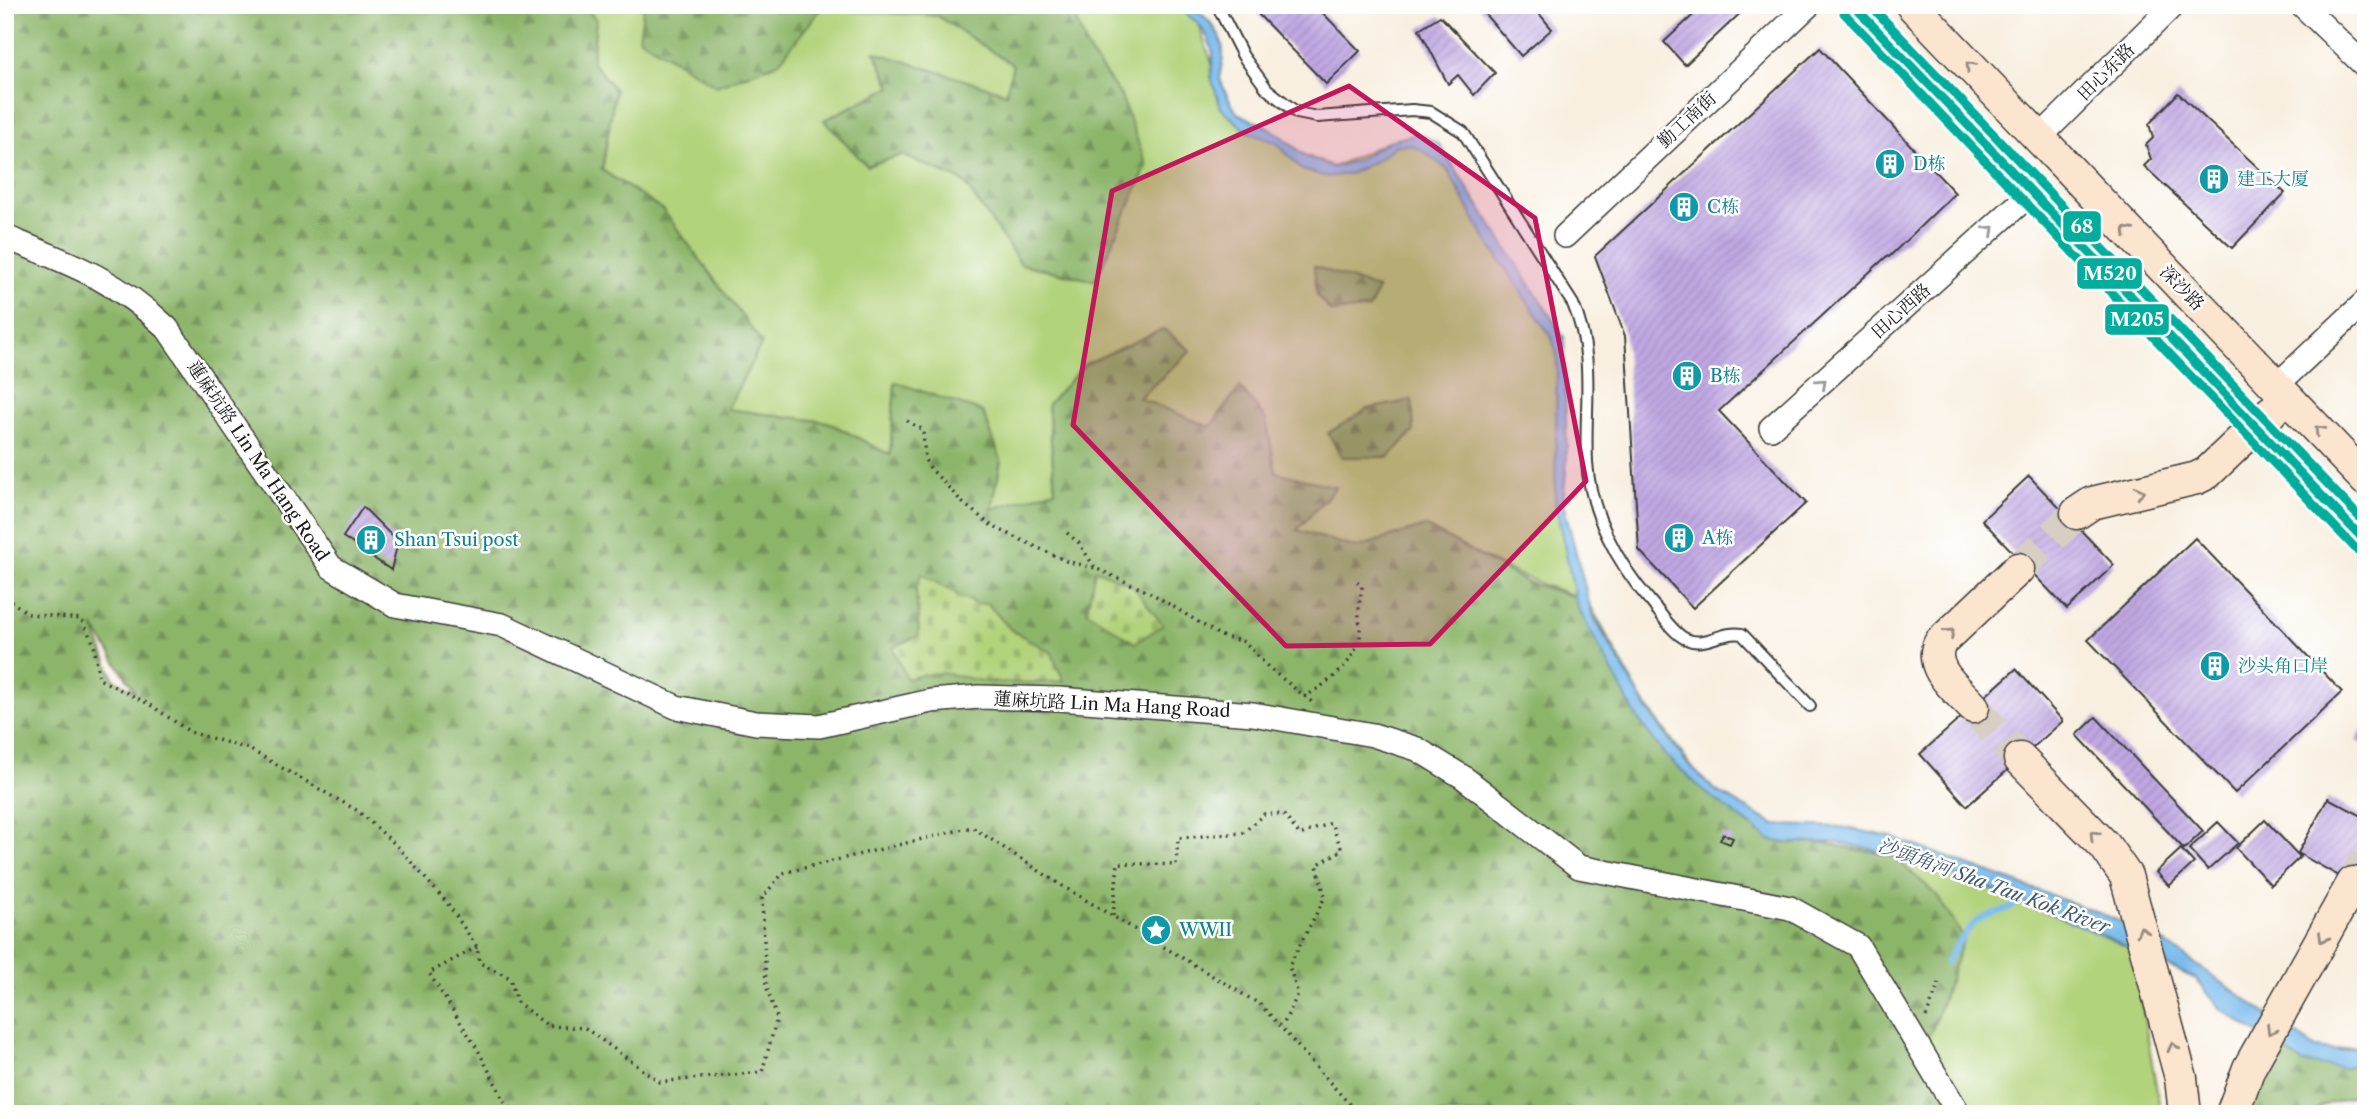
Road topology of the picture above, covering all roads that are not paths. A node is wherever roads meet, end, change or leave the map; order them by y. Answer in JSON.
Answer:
{"nodes":[{"id":1,"x":1217,"y":5,"type":"edge"},
{"id":2,"x":1809,"y":5,"type":"edge"},
{"id":3,"x":1853,"y":5,"type":"edge"},
{"id":4,"x":1912,"y":5,"type":"edge"},
{"id":5,"x":2174,"y":5,"type":"edge"},
{"id":6,"x":2302,"y":5,"type":"edge"},
{"id":7,"x":2366,"y":67,"type":"edge"},
{"id":8,"x":2039,"y":138,"type":"junction"},
{"id":9,"x":2032,"y":192,"type":"junction"},
{"id":10,"x":1565,"y":236,"type":"dead end"},
{"id":11,"x":5,"y":237,"type":"edge"},
{"id":12,"x":2366,"y":300,"type":"edge"},
{"id":13,"x":2276,"y":386,"type":"junction"},
{"id":14,"x":2257,"y":428,"type":"junction"},
{"id":15,"x":1771,"y":429,"type":"dead end"},
{"id":16,"x":2366,"y":480,"type":"edge"},
{"id":17,"x":2077,"y":513,"type":"tunnel mouth"},
{"id":18,"x":2366,"y":542,"type":"edge"},
{"id":19,"x":2018,"y":569,"type":"tunnel mouth"},
{"id":20,"x":1810,"y":706,"type":"dead end"},
{"id":21,"x":1973,"y":707,"type":"tunnel mouth"},
{"id":22,"x":2020,"y":759,"type":"tunnel mouth"},
{"id":23,"x":2353,"y":883,"type":"tunnel mouth"},
{"id":24,"x":1959,"y":1114,"type":"edge"},
{"id":25,"x":2185,"y":1114,"type":"edge"},
{"id":26,"x":2232,"y":1114,"type":"edge"}],
"edges":[{"from":1,"to":20,"type":"lane"},
{"from":2,"to":10,"type":"street","name":"勤工南街"},
{"from":3,"to":9,"type":"main road"},
{"from":8,"to":4,"type":"main road","name":"深沙路","one_way":true},
{"from":5,"to":8,"type":"street","name":"田心东路"},
{"from":6,"to":7,"type":"street"},
{"from":13,"to":8,"type":"main road","name":"深沙路","one_way":true},
{"from":9,"to":14,"type":"main road"},
{"from":15,"to":9,"type":"street","name":"田心西路","one_way":true},
{"from":11,"to":24,"type":"street","name":"蓮麻坑路 Lin Ma Hang Road"},
{"from":12,"to":13,"type":"street"},
{"from":13,"to":14,"type":"main road"},
{"from":16,"to":13,"type":"main road","name":"深沙路","one_way":true},
{"from":17,"to":14,"type":"main road","one_way":true},
{"from":14,"to":18,"type":"main road"},
{"from":21,"to":19,"type":"main road","one_way":true},
{"from":25,"to":22,"type":"main road","one_way":true},
{"from":23,"to":26,"type":"main road","one_way":true}]}
